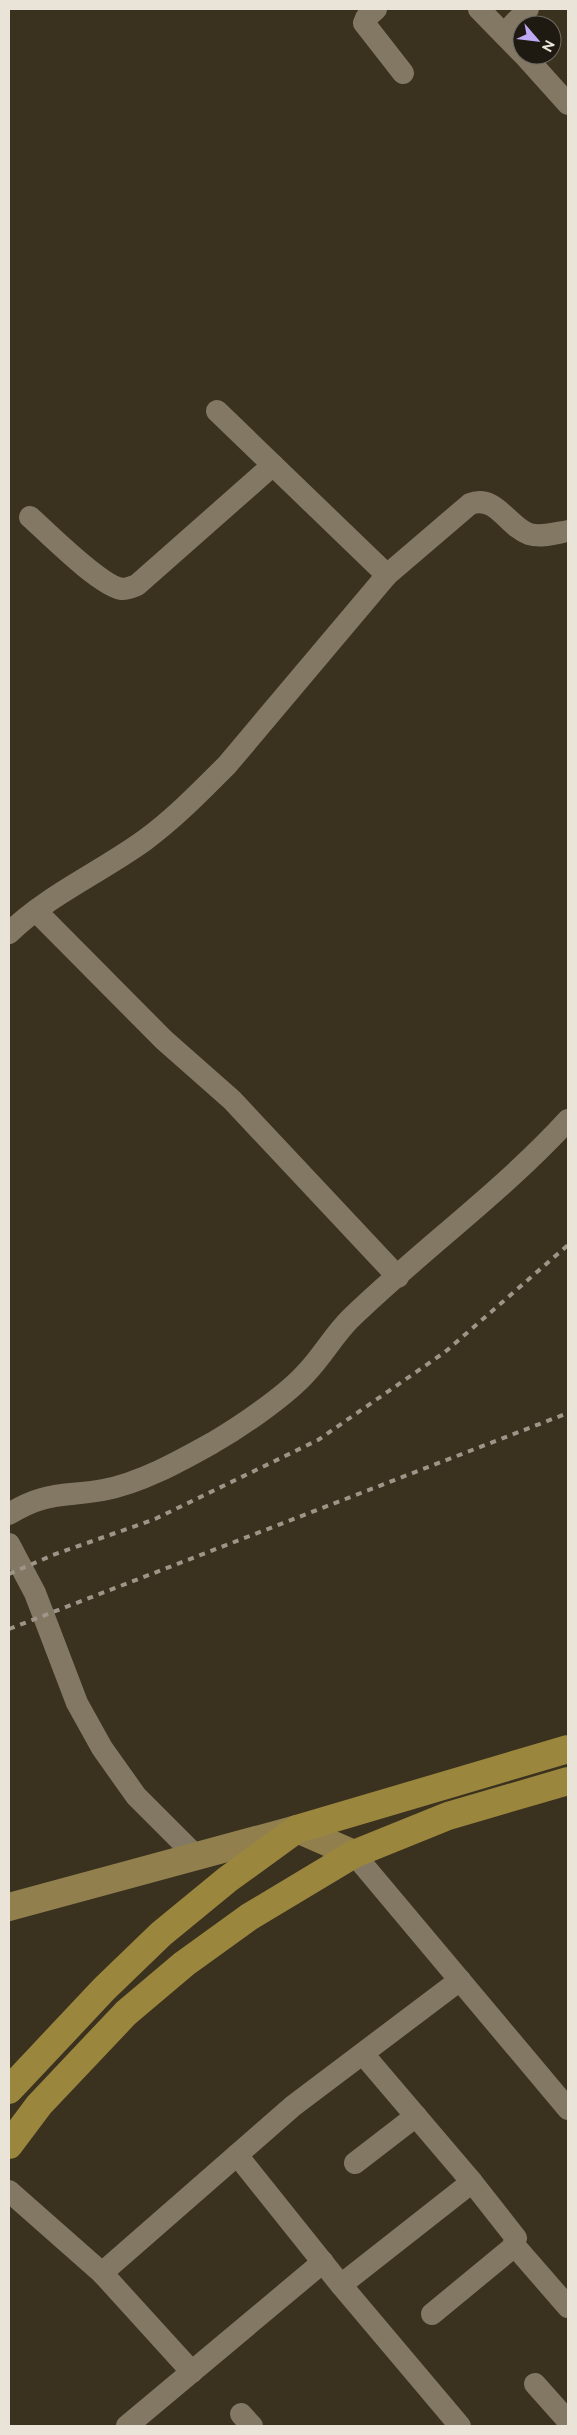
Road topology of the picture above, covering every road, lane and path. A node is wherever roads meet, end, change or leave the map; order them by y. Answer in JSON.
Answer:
{"nodes":[{"id":1,"x":376,"y":9,"type":"edge"},
{"id":2,"x":478,"y":9,"type":"edge"},
{"id":3,"x":528,"y":9,"type":"edge"},
{"id":4,"x":504,"y":34,"type":"junction"},
{"id":5,"x":512,"y":42,"type":"edge"},
{"id":6,"x":534,"y":65,"type":"edge"},
{"id":7,"x":403,"y":73,"type":"dead end"},
{"id":8,"x":567,"y":98,"type":"edge"},
{"id":9,"x":216,"y":411,"type":"dead end"},
{"id":10,"x":273,"y":465,"type":"junction"},
{"id":11,"x":30,"y":517,"type":"dead end"},
{"id":12,"x":568,"y":531,"type":"edge"},
{"id":13,"x":387,"y":575,"type":"junction"},
{"id":14,"x":36,"y":911,"type":"junction"},
{"id":15,"x":9,"y":934,"type":"edge"},
{"id":16,"x":568,"y":1120,"type":"edge"},
{"id":17,"x":398,"y":1277,"type":"junction"},
{"id":18,"x":9,"y":1514,"type":"edge"},
{"id":19,"x":9,"y":1544,"type":"edge"},
{"id":20,"x":568,"y":1749,"type":"edge"},
{"id":21,"x":568,"y":1781,"type":"edge"},
{"id":22,"x":297,"y":1829,"type":"junction"},
{"id":23,"x":354,"y":1854,"type":"junction"},
{"id":24,"x":196,"y":1856,"type":"junction"},
{"id":25,"x":9,"y":1907,"type":"edge"},
{"id":26,"x":460,"y":1980,"type":"junction"},
{"id":27,"x":363,"y":2054,"type":"junction"},
{"id":28,"x":9,"y":2090,"type":"edge"},
{"id":29,"x":568,"y":2109,"type":"edge"},
{"id":30,"x":416,"y":2116,"type":"junction"},
{"id":31,"x":9,"y":2145,"type":"edge"},
{"id":32,"x":237,"y":2155,"type":"junction"},
{"id":33,"x":355,"y":2163,"type":"dead end"},
{"id":34,"x":472,"y":2182,"type":"junction"},
{"id":35,"x":9,"y":2191,"type":"edge"},
{"id":36,"x":514,"y":2245,"type":"junction"},
{"id":37,"x":323,"y":2262,"type":"junction"},
{"id":38,"x":102,"y":2274,"type":"junction"},
{"id":39,"x":341,"y":2285,"type":"junction"},
{"id":40,"x":568,"y":2307,"type":"edge"},
{"id":41,"x":432,"y":2314,"type":"dead end"},
{"id":42,"x":192,"y":2372,"type":"junction"},
{"id":43,"x":535,"y":2384,"type":"dead end"},
{"id":44,"x":568,"y":2421,"type":"edge"},
{"id":45,"x":127,"y":2426,"type":"edge"},
{"id":46,"x":460,"y":2426,"type":"edge"}],
"edges":[{"from":1,"to":7,"type":"street"},
{"from":2,"to":4,"type":"street"},
{"from":3,"to":4,"type":"street"},
{"from":4,"to":5,"type":"street"},
{"from":6,"to":8,"type":"street"},
{"from":9,"to":10,"type":"street"},
{"from":10,"to":11,"type":"street"},
{"from":10,"to":13,"type":"street"},
{"from":12,"to":13,"type":"street"},
{"from":13,"to":14,"type":"street"},
{"from":14,"to":15,"type":"street"},
{"from":14,"to":17,"type":"street"},
{"from":16,"to":17,"type":"street"},
{"from":17,"to":18,"type":"street"},
{"from":19,"to":24,"type":"street"},
{"from":20,"to":22,"type":"highway"},
{"from":21,"to":23,"type":"highway"},
{"from":22,"to":23,"type":"main road"},
{"from":22,"to":24,"type":"main road"},
{"from":22,"to":28,"type":"highway"},
{"from":23,"to":26,"type":"street"},
{"from":23,"to":31,"type":"highway"},
{"from":24,"to":25,"type":"main road"},
{"from":26,"to":27,"type":"street"},
{"from":26,"to":29,"type":"street"},
{"from":27,"to":30,"type":"street"},
{"from":27,"to":32,"type":"street"},
{"from":30,"to":33,"type":"street"},
{"from":30,"to":34,"type":"street"},
{"from":32,"to":37,"type":"street"},
{"from":32,"to":38,"type":"street"},
{"from":34,"to":36,"type":"street"},
{"from":34,"to":39,"type":"street"},
{"from":35,"to":38,"type":"street"},
{"from":36,"to":40,"type":"street"},
{"from":36,"to":41,"type":"street"},
{"from":37,"to":39,"type":"street"},
{"from":37,"to":42,"type":"street"},
{"from":38,"to":42,"type":"street"},
{"from":39,"to":46,"type":"street"},
{"from":42,"to":45,"type":"street"},
{"from":43,"to":44,"type":"street"}]}
